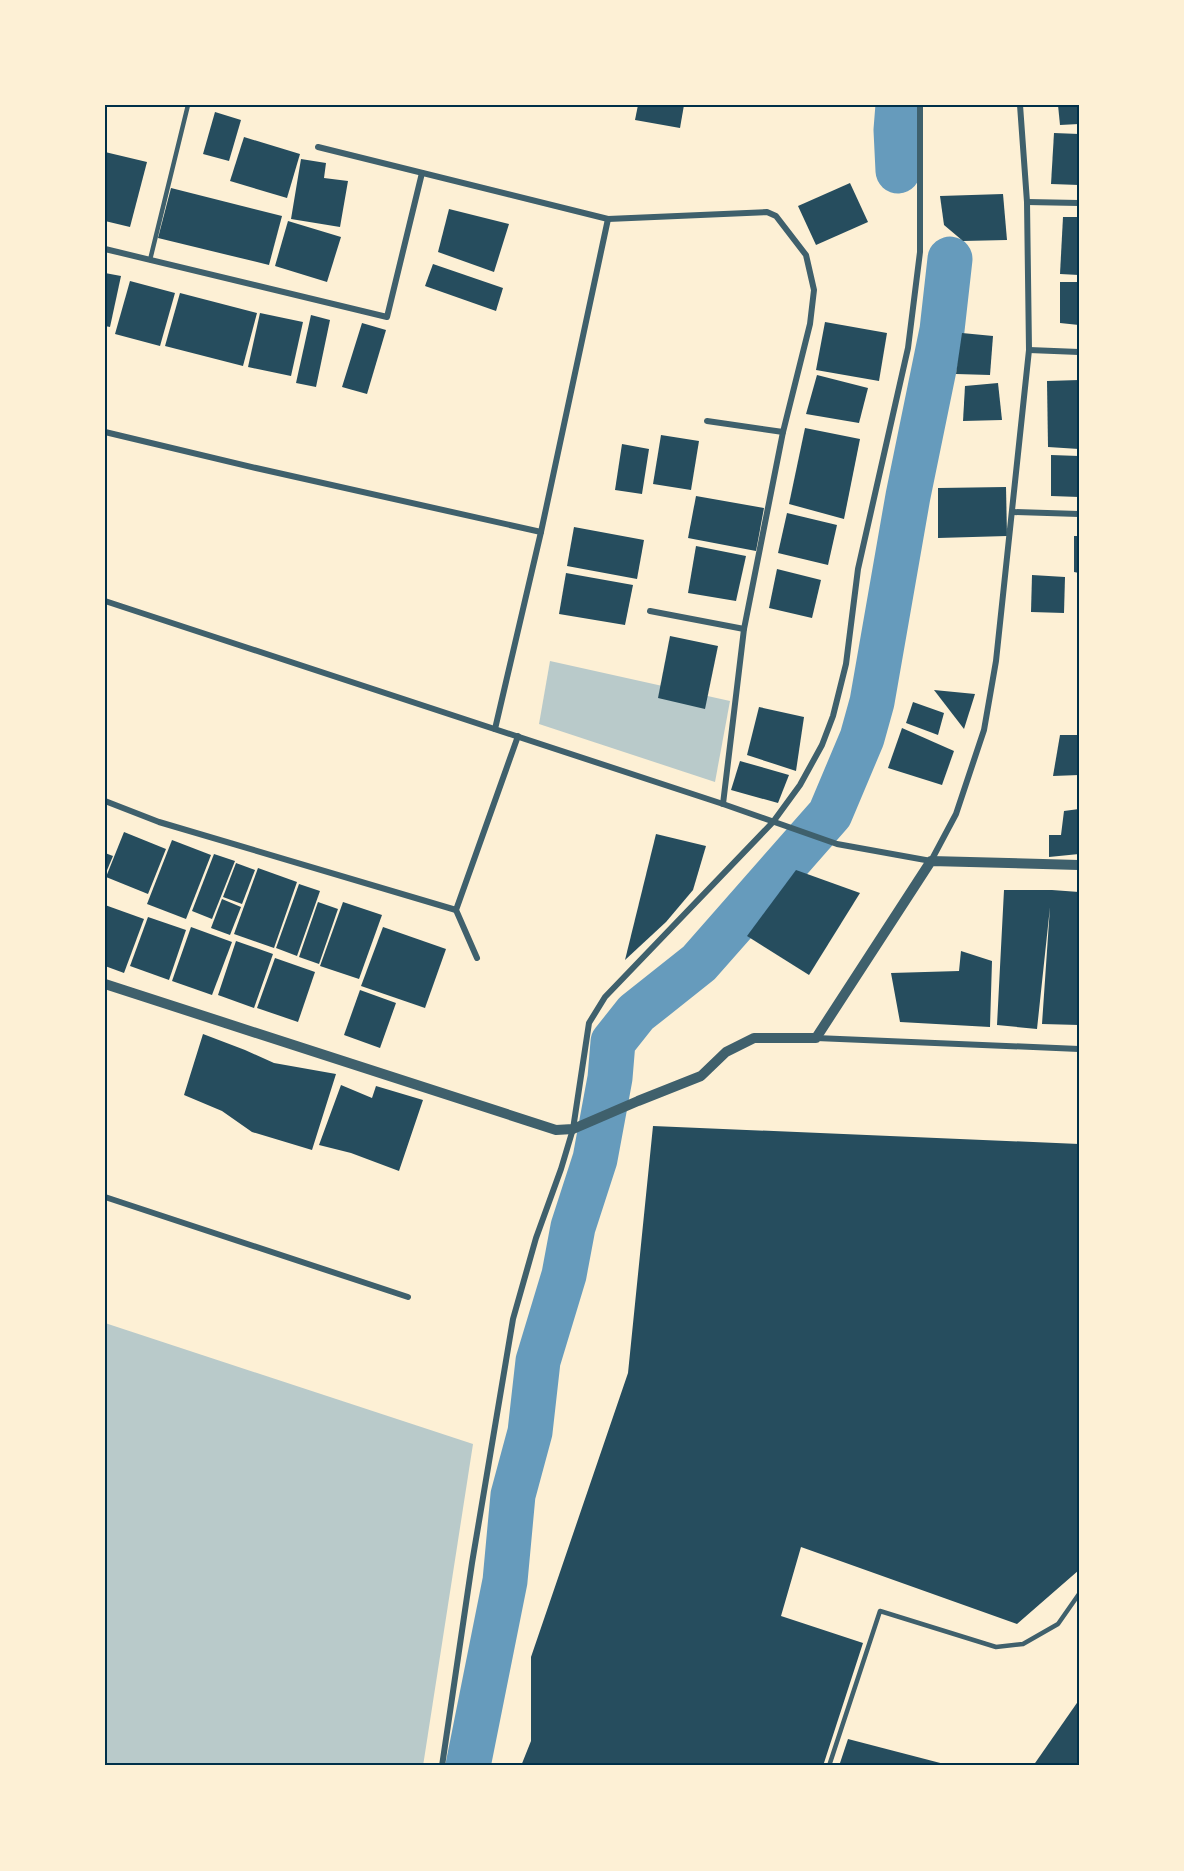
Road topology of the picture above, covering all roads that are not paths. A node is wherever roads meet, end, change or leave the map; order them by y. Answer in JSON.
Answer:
{"nodes":[{"id":1,"x":188,"y":105,"type":"edge"},
{"id":2,"x":920,"y":105,"type":"edge"},
{"id":3,"x":1020,"y":105,"type":"edge"},
{"id":4,"x":318,"y":147,"type":"dead end"},
{"id":5,"x":422,"y":172,"type":"junction"},
{"id":6,"x":1027,"y":201,"type":"junction"},
{"id":7,"x":1079,"y":203,"type":"edge"},
{"id":8,"x":608,"y":219,"type":"junction"},
{"id":9,"x":105,"y":249,"type":"edge"},
{"id":10,"x":150,"y":260,"type":"junction"},
{"id":11,"x":1029,"y":350,"type":"junction"},
{"id":12,"x":1079,"y":352,"type":"edge"},
{"id":13,"x":707,"y":421,"type":"dead end"},
{"id":14,"x":105,"y":432,"type":"edge"},
{"id":15,"x":783,"y":432,"type":"junction"},
{"id":16,"x":1012,"y":512,"type":"junction"},
{"id":17,"x":1079,"y":514,"type":"edge"},
{"id":18,"x":541,"y":532,"type":"junction"},
{"id":19,"x":105,"y":601,"type":"edge"},
{"id":20,"x":650,"y":611,"type":"dead end"},
{"id":21,"x":744,"y":629,"type":"junction"},
{"id":22,"x":495,"y":729,"type":"junction"},
{"id":23,"x":518,"y":736,"type":"junction"},
{"id":24,"x":105,"y":801,"type":"edge"},
{"id":25,"x":723,"y":804,"type":"junction"},
{"id":26,"x":773,"y":822,"type":"junction"},
{"id":27,"x":931,"y":861,"type":"junction"},
{"id":28,"x":1079,"y":865,"type":"edge"},
{"id":29,"x":456,"y":910,"type":"junction"},
{"id":30,"x":477,"y":958,"type":"dead end"},
{"id":31,"x":105,"y":984,"type":"edge"},
{"id":32,"x":816,"y":1038,"type":"junction"},
{"id":33,"x":1079,"y":1048,"type":"edge"},
{"id":34,"x":573,"y":1129,"type":"junction"},
{"id":35,"x":105,"y":1197,"type":"edge"},
{"id":36,"x":408,"y":1297,"type":"dead end"},
{"id":37,"x":1079,"y":1594,"type":"edge"},
{"id":38,"x":442,"y":1766,"type":"edge"},
{"id":39,"x":829,"y":1766,"type":"edge"}],
"edges":[{"from":1,"to":10,"type":"lane"},
{"from":2,"to":26,"type":"street"},
{"from":3,"to":6,"type":"street"},
{"from":4,"to":5,"type":"street"},
{"from":5,"to":8,"type":"street"},
{"from":5,"to":10,"type":"street"},
{"from":6,"to":7,"type":"street"},
{"from":6,"to":11,"type":"street"},
{"from":8,"to":15,"type":"street"},
{"from":8,"to":18,"type":"street"},
{"from":9,"to":10,"type":"street"},
{"from":11,"to":12,"type":"street"},
{"from":11,"to":16,"type":"street"},
{"from":13,"to":15,"type":"street"},
{"from":14,"to":18,"type":"street"},
{"from":15,"to":21,"type":"street"},
{"from":16,"to":17,"type":"street"},
{"from":16,"to":27,"type":"street"},
{"from":18,"to":22,"type":"street"},
{"from":19,"to":22,"type":"street"},
{"from":20,"to":21,"type":"street"},
{"from":21,"to":25,"type":"street"},
{"from":22,"to":23,"type":"street"},
{"from":23,"to":25,"type":"street"},
{"from":23,"to":29,"type":"street"},
{"from":24,"to":29,"type":"street"},
{"from":25,"to":26,"type":"street"},
{"from":26,"to":27,"type":"street"},
{"from":26,"to":34,"type":"street"},
{"from":27,"to":28,"type":"street"},
{"from":27,"to":32,"type":"street"},
{"from":29,"to":30,"type":"street"},
{"from":31,"to":34,"type":"street"},
{"from":32,"to":33,"type":"street"},
{"from":32,"to":34,"type":"street"},
{"from":34,"to":38,"type":"street"},
{"from":35,"to":36,"type":"street"},
{"from":37,"to":39,"type":"lane"}]}
